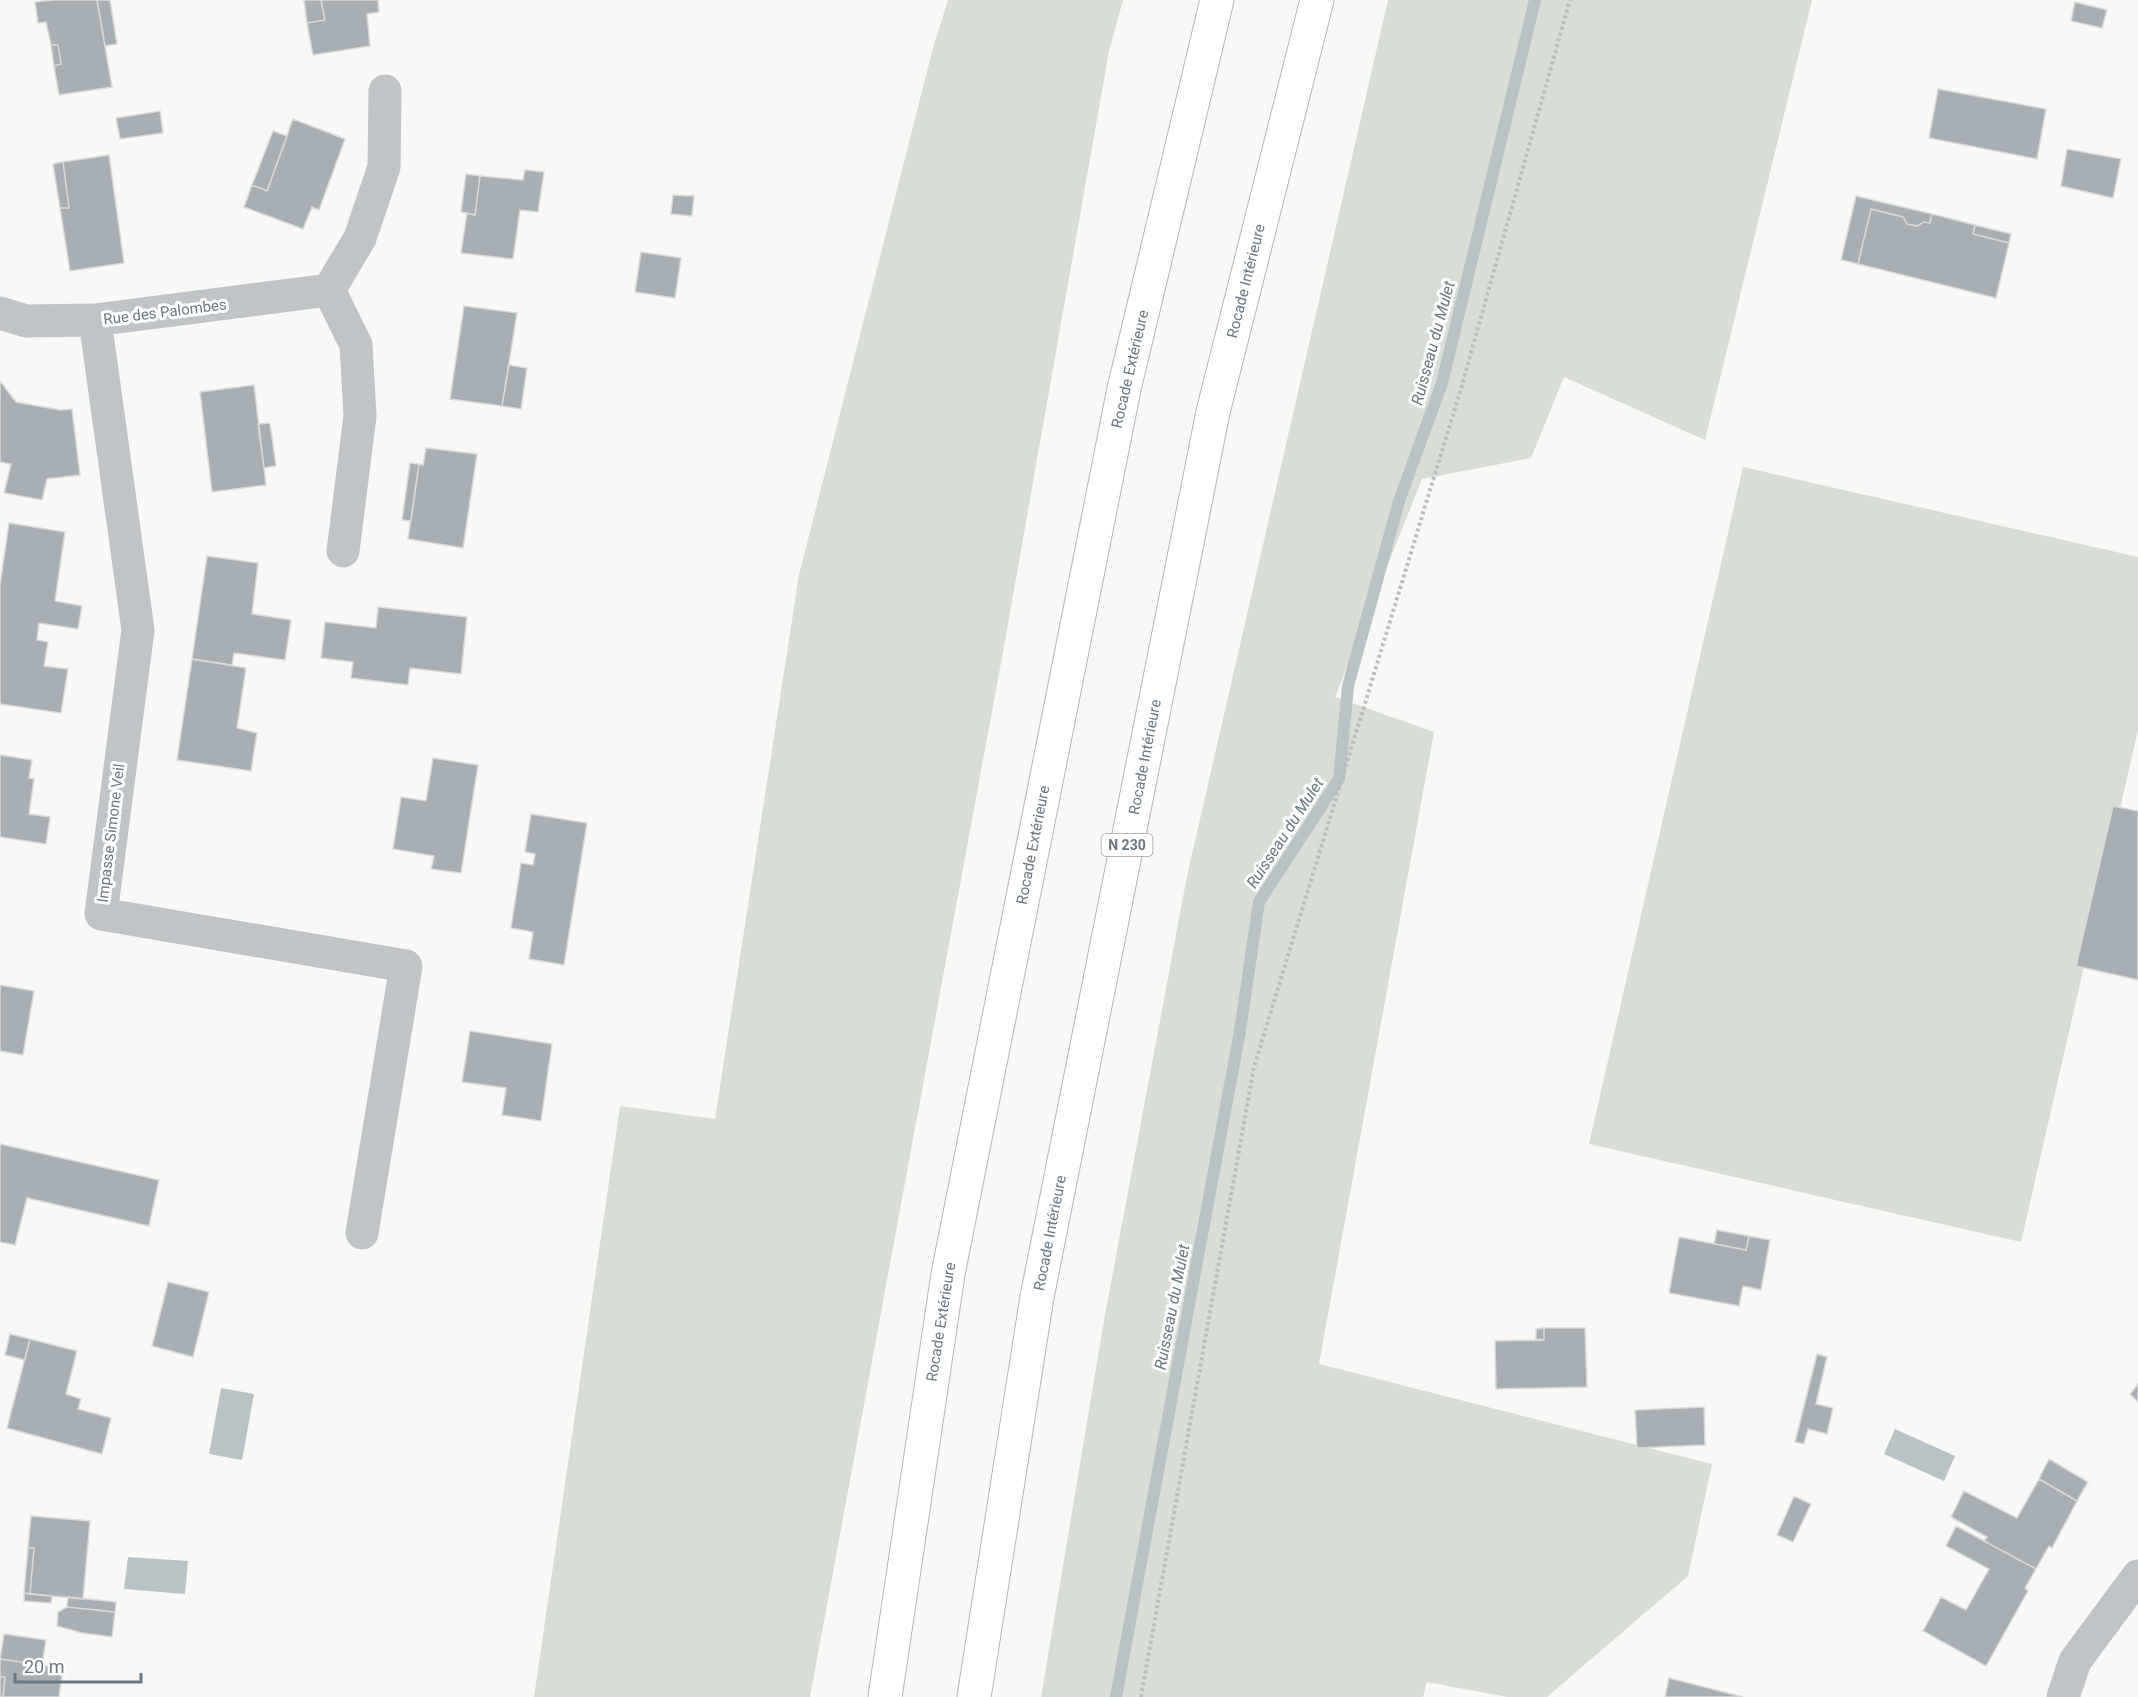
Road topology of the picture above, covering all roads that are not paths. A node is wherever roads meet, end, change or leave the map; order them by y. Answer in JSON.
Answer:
{"nodes":[{"id":1,"x":1217,"y":0,"type":"edge"},
{"id":2,"x":1317,"y":0,"type":"edge"},
{"id":3,"x":385,"y":91,"type":"dead end"},
{"id":4,"x":329,"y":290,"type":"junction"},
{"id":5,"x":0,"y":313,"type":"edge"},
{"id":6,"x":95,"y":320,"type":"junction"},
{"id":7,"x":343,"y":551,"type":"dead end"},
{"id":8,"x":362,"y":1233,"type":"dead end"},
{"id":9,"x":2135,"y":1585,"type":"edge"},
{"id":10,"x":885,"y":1697,"type":"edge"},
{"id":11,"x":974,"y":1697,"type":"edge"},
{"id":12,"x":2063,"y":1697,"type":"edge"}],
"edges":[{"from":1,"to":10,"type":"highway","name":"Rocade Extérieure"},
{"from":2,"to":11,"type":"highway","name":"Rocade Intérieure","number":"N 230"},
{"from":3,"to":4,"type":"street"},
{"from":4,"to":6,"type":"street","name":"Rue des Palombes"},
{"from":4,"to":7,"type":"street"},
{"from":5,"to":6,"type":"street","name":"Rue des Palombes"},
{"from":6,"to":8,"type":"street","name":"Impasse Simone Veil"},
{"from":9,"to":12,"type":"street"}]}
